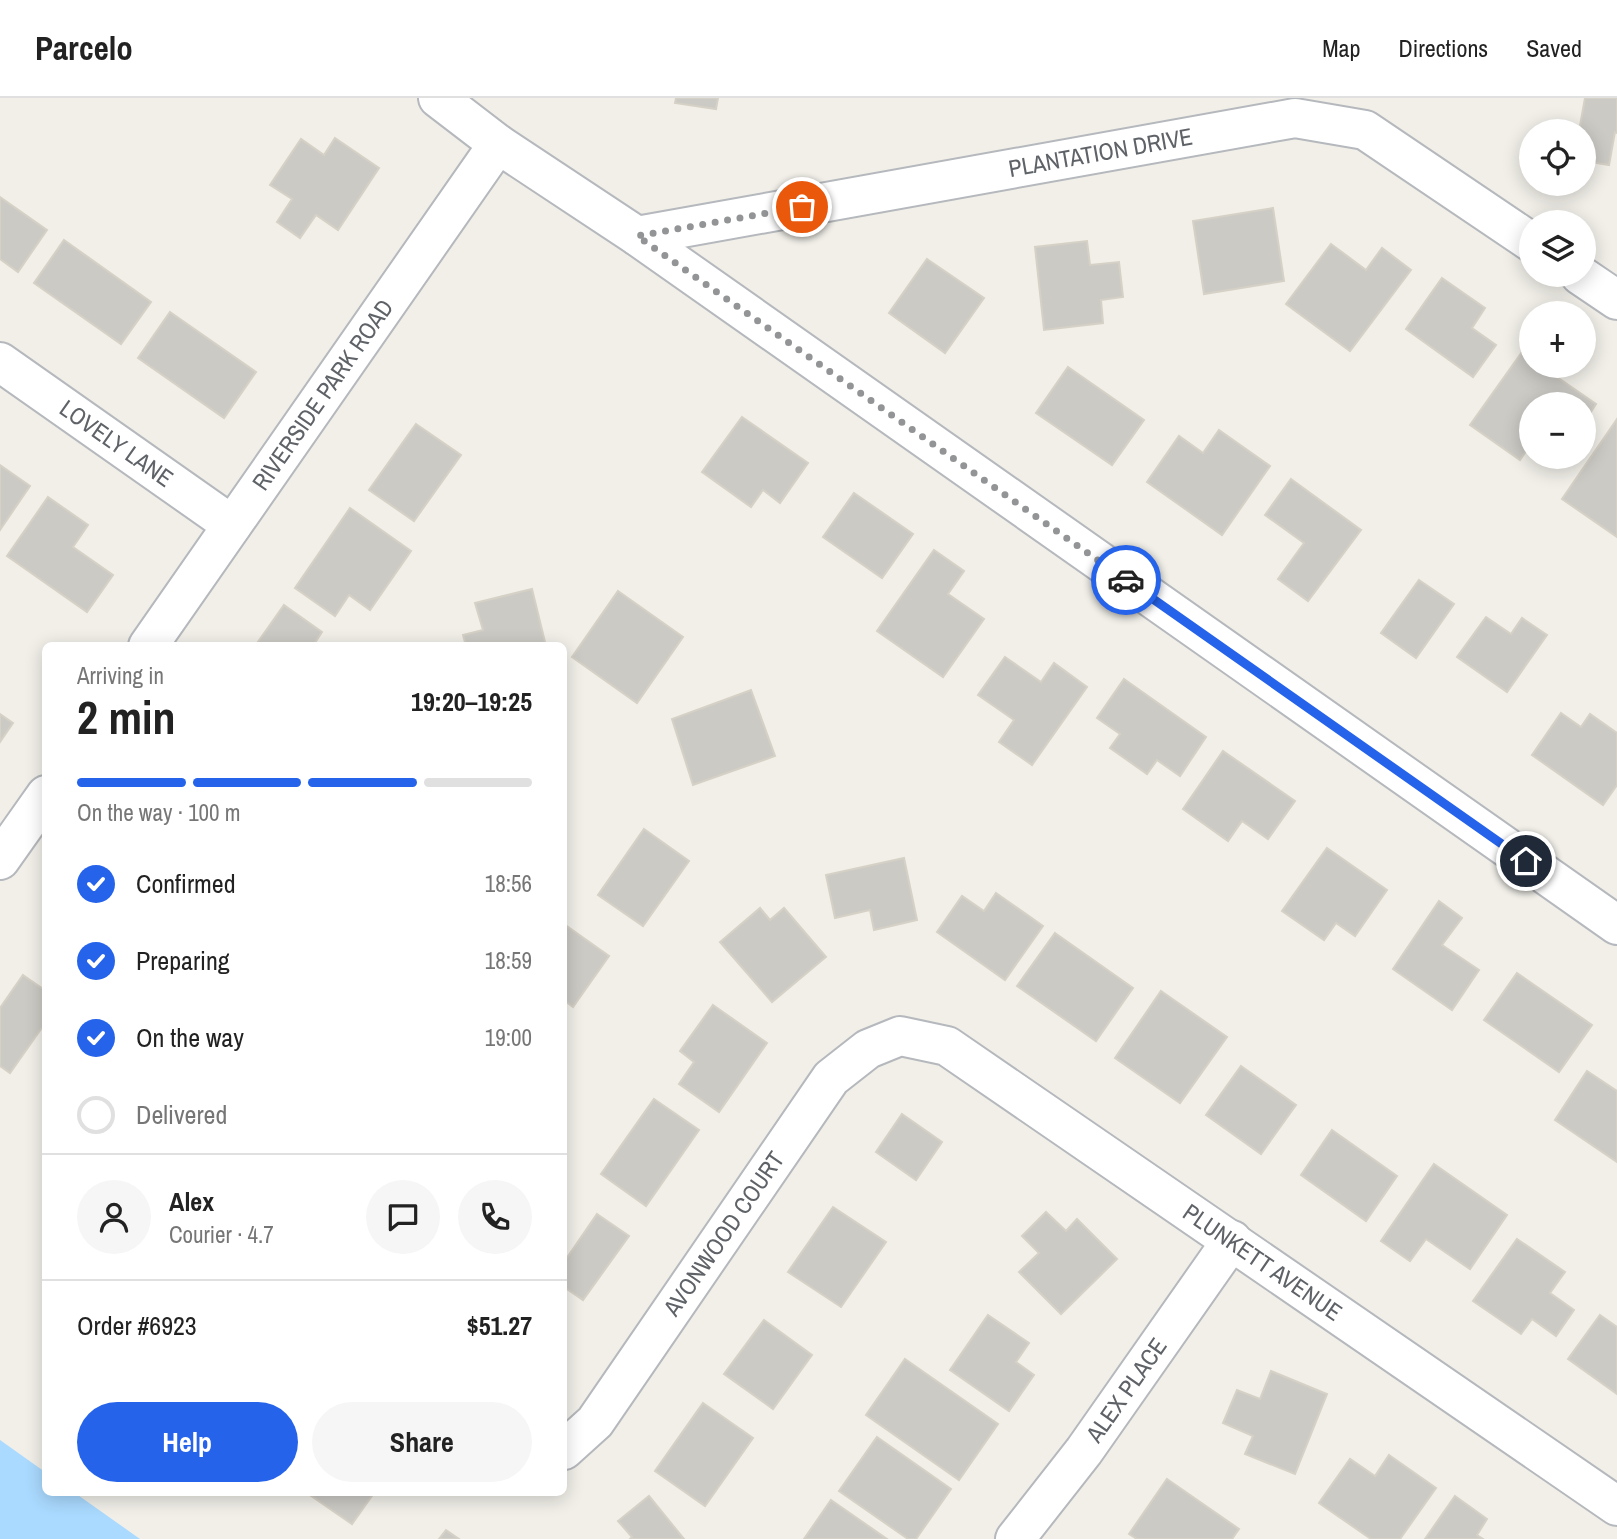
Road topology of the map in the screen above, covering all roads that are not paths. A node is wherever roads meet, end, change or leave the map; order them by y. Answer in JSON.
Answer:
{"nodes":[{"id":1,"x":438,"y":98,"type":"edge"},
{"id":2,"x":498,"y":144,"type":"junction"},
{"id":3,"x":1519,"y":234,"type":"edge"},
{"id":4,"x":637,"y":236,"type":"junction"},
{"id":5,"x":1596,"y":286,"type":"edge"},
{"id":6,"x":1617,"y":300,"type":"edge"},
{"id":7,"x":0,"y":362,"type":"edge"},
{"id":8,"x":232,"y":525,"type":"junction"},
{"id":9,"x":151,"y":642,"type":"edge"},
{"id":10,"x":42,"y":801,"type":"edge"},
{"id":11,"x":0,"y":860,"type":"edge"},
{"id":12,"x":1617,"y":925,"type":"edge"},
{"id":13,"x":900,"y":1036,"type":"joint"},
{"id":14,"x":1232,"y":1240,"type":"junction"},
{"id":15,"x":567,"y":1447,"type":"edge"},
{"id":16,"x":1617,"y":1506,"type":"edge"},
{"id":17,"x":1015,"y":1539,"type":"edge"}],
"edges":[{"from":1,"to":2,"type":"street"},
{"from":2,"to":4,"type":"street"},
{"from":2,"to":8,"type":"street","name":"RIVERSIDE PARK ROAD"},
{"from":3,"to":4,"type":"street","name":"PLANTATION DRIVE"},
{"from":4,"to":12,"type":"street"},
{"from":5,"to":6,"type":"street"},
{"from":7,"to":8,"type":"street","name":"LOVELY LANE"},
{"from":8,"to":9,"type":"street","name":"RIVERSIDE PARK ROAD"},
{"from":10,"to":11,"type":"street"},
{"from":13,"to":14,"type":"street","name":"PLUNKETT AVENUE"},
{"from":13,"to":15,"type":"street","name":"AVONWOOD COURT"},
{"from":14,"to":16,"type":"street","name":"PLUNKETT AVENUE"},
{"from":14,"to":17,"type":"street","name":"ALEX PLACE"}]}
